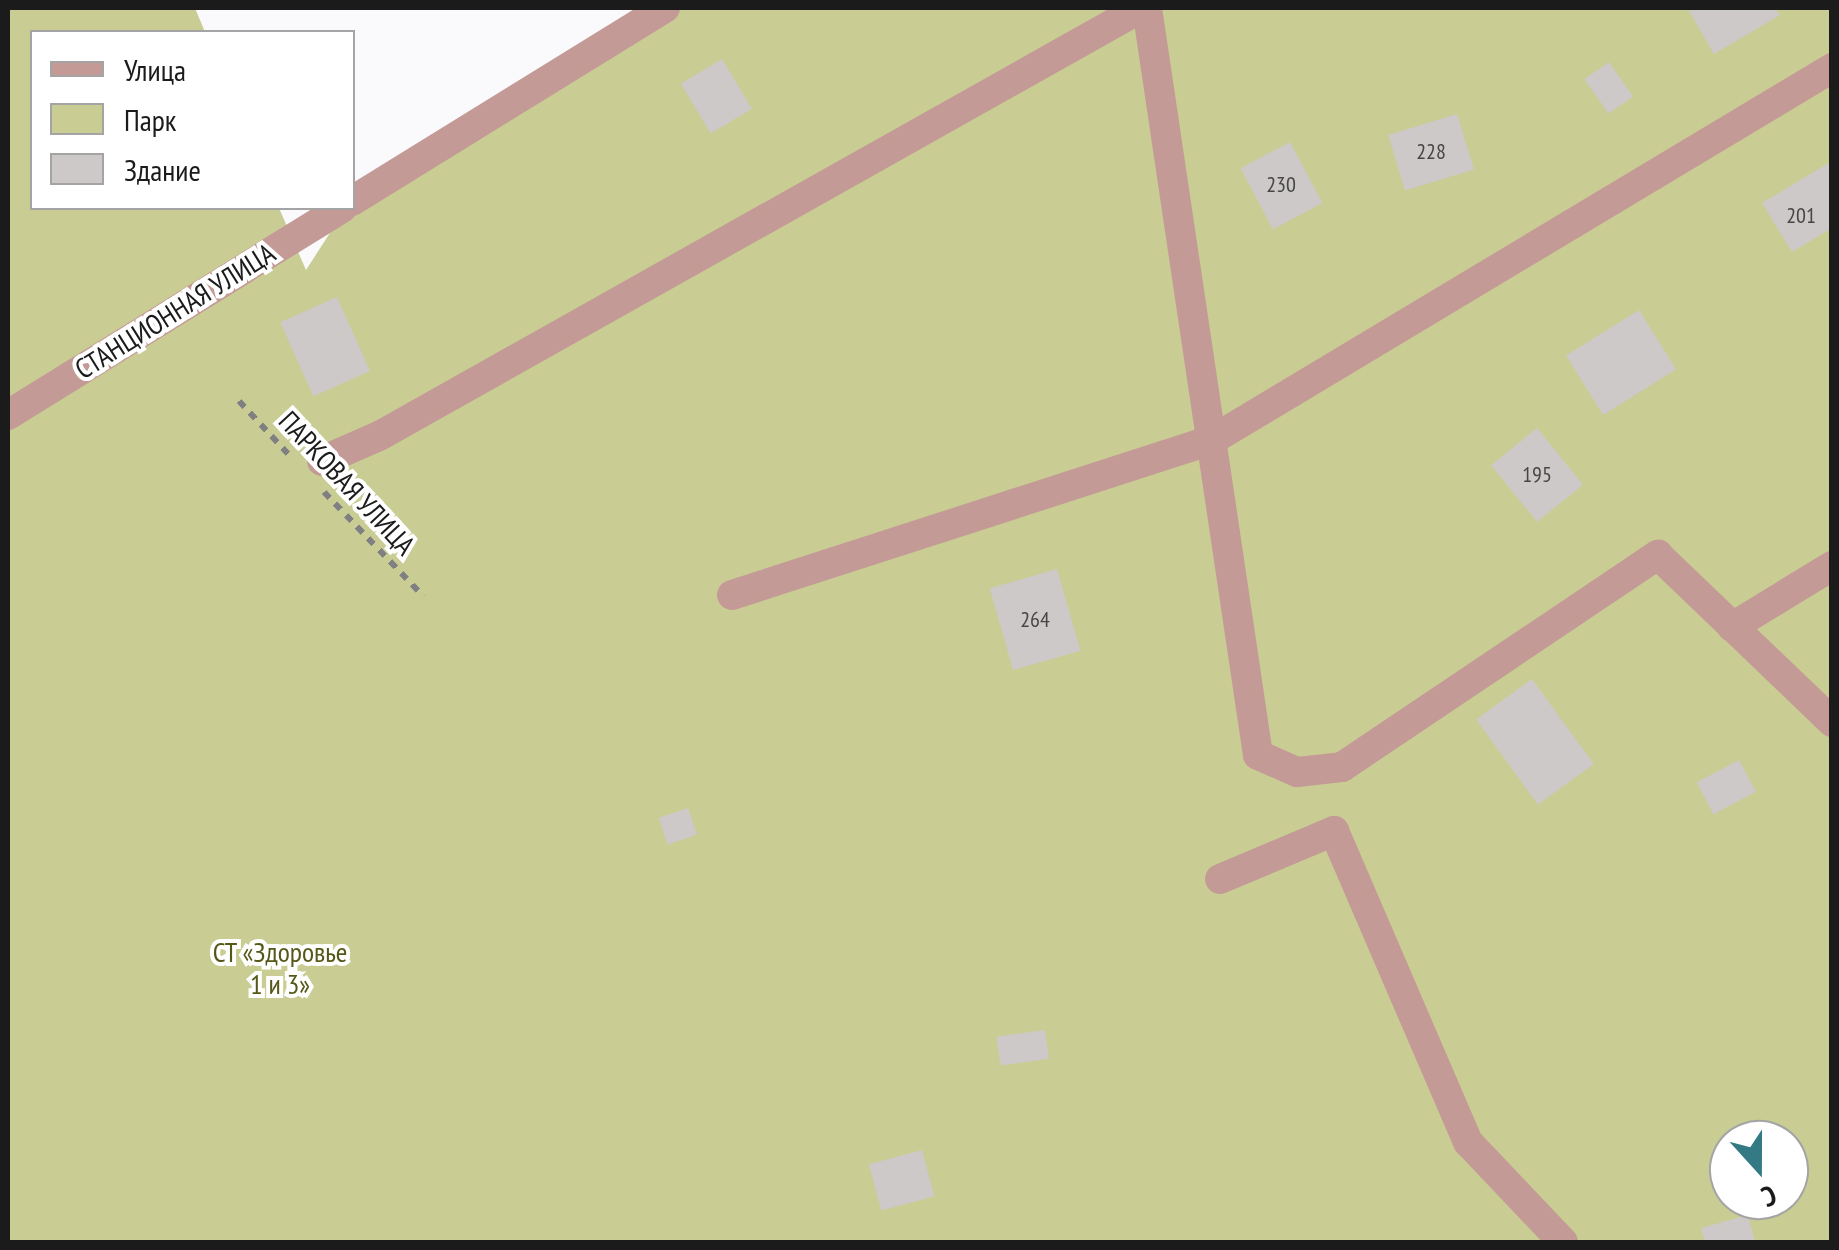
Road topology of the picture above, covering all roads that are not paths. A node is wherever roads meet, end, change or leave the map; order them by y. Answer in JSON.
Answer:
{"nodes":[{"id":1,"x":665,"y":8,"type":"edge"},
{"id":2,"x":1144,"y":8,"type":"edge"},
{"id":3,"x":1832,"y":68,"type":"edge"},
{"id":4,"x":355,"y":199,"type":"edge"},
{"id":5,"x":339,"y":210,"type":"edge"},
{"id":6,"x":8,"y":414,"type":"edge"},
{"id":7,"x":1212,"y":440,"type":"junction"},
{"id":8,"x":314,"y":472,"type":"road end"},
{"id":9,"x":1832,"y":566,"type":"edge"},
{"id":10,"x":732,"y":596,"type":"dead end"},
{"id":11,"x":1732,"y":626,"type":"junction"},
{"id":12,"x":1832,"y":722,"type":"edge"},
{"id":13,"x":1220,"y":879,"type":"dead end"},
{"id":14,"x":1563,"y":1242,"type":"edge"}],
"edges":[{"from":1,"to":4,"type":"street"},
{"from":2,"to":7,"type":"street"},
{"from":2,"to":8,"type":"street"},
{"from":3,"to":7,"type":"street"},
{"from":5,"to":6,"type":"street","name":"СТАНЦИОННАЯ УЛИЦА"},
{"from":7,"to":10,"type":"street"},
{"from":7,"to":11,"type":"street"},
{"from":9,"to":11,"type":"street"},
{"from":11,"to":12,"type":"street"},
{"from":13,"to":14,"type":"street"}]}
